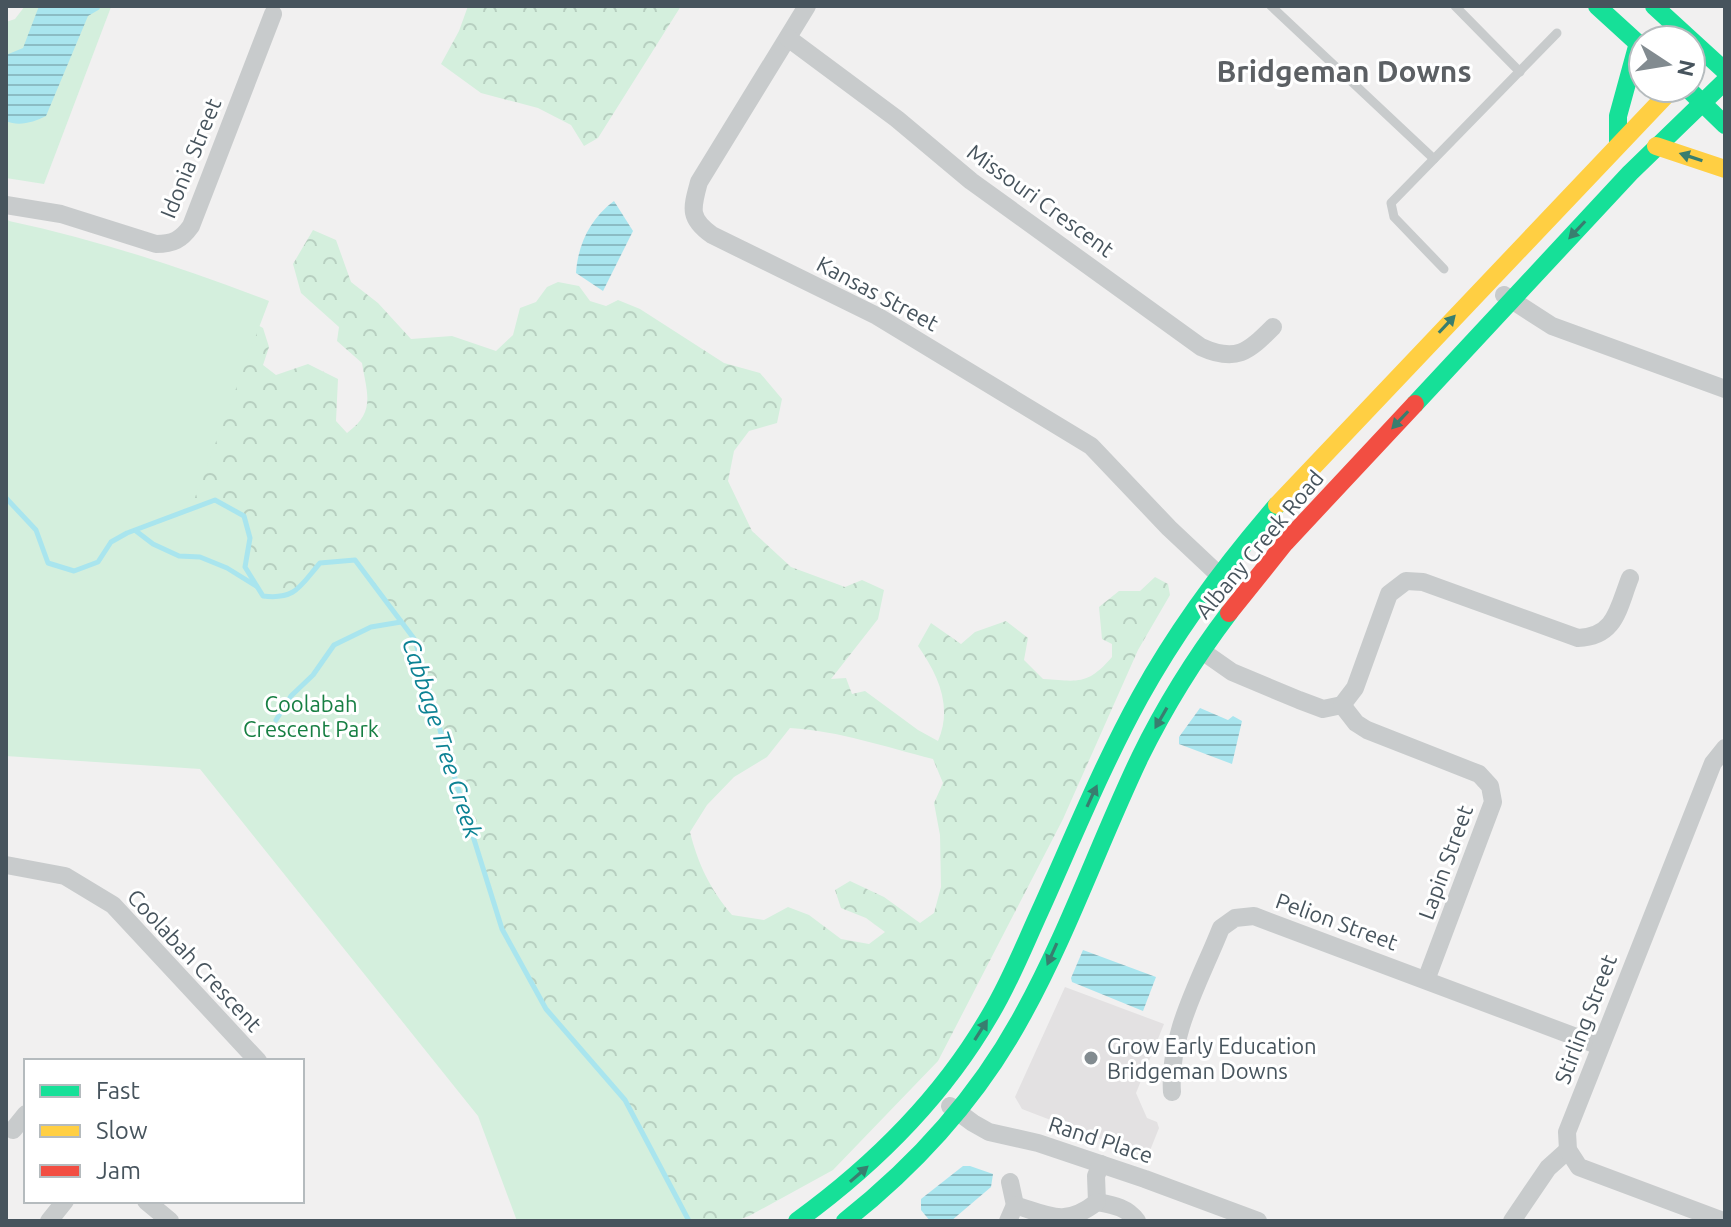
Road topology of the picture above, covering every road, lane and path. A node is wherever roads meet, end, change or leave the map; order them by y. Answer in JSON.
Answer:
{"nodes":[{"id":1,"x":807,"y":6,"type":"edge"},
{"id":2,"x":1271,"y":6,"type":"edge"},
{"id":3,"x":1455,"y":6,"type":"edge"},
{"id":4,"x":1597,"y":6,"type":"edge"},
{"id":5,"x":1654,"y":6,"type":"edge"},
{"id":6,"x":273,"y":14,"type":"dead end"},
{"id":7,"x":1557,"y":33,"type":"dead end"},
{"id":8,"x":1627,"y":33,"type":"edge"},
{"id":9,"x":788,"y":38,"type":"junction"},
{"id":10,"x":1725,"y":41,"type":"edge"},
{"id":11,"x":1708,"y":55,"type":"junction"},
{"id":12,"x":1725,"y":71,"type":"edge"},
{"id":13,"x":1520,"y":72,"type":"junction"},
{"id":14,"x":1725,"y":81,"type":"edge"},
{"id":15,"x":1627,"y":90,"type":"edge"},
{"id":16,"x":1707,"y":97,"type":"edge"},
{"id":17,"x":1657,"y":104,"type":"edge"},
{"id":18,"x":1699,"y":104,"type":"edge"},
{"id":19,"x":1703,"y":104,"type":"edge"},
{"id":20,"x":1725,"y":125,"type":"edge"},
{"id":21,"x":1618,"y":144,"type":"junction"},
{"id":22,"x":1656,"y":146,"type":"junction"},
{"id":23,"x":1434,"y":159,"type":"junction"},
{"id":24,"x":1725,"y":169,"type":"edge"},
{"id":25,"x":6,"y":205,"type":"edge"},
{"id":26,"x":1444,"y":269,"type":"dead end"},
{"id":27,"x":1487,"y":282,"type":"junction"},
{"id":28,"x":1512,"y":301,"type":"junction"},
{"id":29,"x":1273,"y":327,"type":"dead end"},
{"id":30,"x":1725,"y":389,"type":"edge"},
{"id":31,"x":1219,"y":575,"type":"junction"},
{"id":32,"x":1630,"y":578,"type":"dead end"},
{"id":33,"x":1202,"y":651,"type":"junction"},
{"id":34,"x":1342,"y":705,"type":"junction"},
{"id":35,"x":1725,"y":748,"type":"edge"},
{"id":36,"x":6,"y":865,"type":"edge"},
{"id":37,"x":1426,"y":980,"type":"junction"},
{"id":38,"x":1600,"y":1046,"type":"junction"},
{"id":39,"x":256,"y":1059,"type":"edge"},
{"id":40,"x":1172,"y":1092,"type":"dead end"},
{"id":41,"x":936,"y":1094,"type":"junction"},
{"id":42,"x":958,"y":1112,"type":"junction"},
{"id":43,"x":24,"y":1116,"type":"edge"},
{"id":44,"x":13,"y":1130,"type":"dead end"},
{"id":45,"x":1568,"y":1150,"type":"junction"},
{"id":46,"x":1101,"y":1164,"type":"junction"},
{"id":47,"x":1010,"y":1182,"type":"dead end"},
{"id":48,"x":1097,"y":1202,"type":"junction"},
{"id":49,"x":63,"y":1203,"type":"edge"},
{"id":50,"x":148,"y":1203,"type":"edge"},
{"id":51,"x":1012,"y":1213,"type":"edge"},
{"id":52,"x":49,"y":1221,"type":"edge"},
{"id":53,"x":170,"y":1221,"type":"edge"},
{"id":54,"x":797,"y":1221,"type":"edge"},
{"id":55,"x":845,"y":1221,"type":"edge"},
{"id":56,"x":1137,"y":1221,"type":"edge"},
{"id":57,"x":1258,"y":1221,"type":"edge"},
{"id":58,"x":1512,"y":1221,"type":"edge"},
{"id":59,"x":1723,"y":1221,"type":"edge"}],
"edges":[{"from":1,"to":9,"type":"street","name":"Kansas Street"},
{"from":2,"to":23,"type":"lane"},
{"from":3,"to":13,"type":"lane"},
{"from":4,"to":8,"type":"main road"},
{"from":5,"to":11,"type":"main road"},
{"from":6,"to":25,"type":"street","name":"Idonia Street"},
{"from":7,"to":13,"type":"lane"},
{"from":9,"to":29,"type":"street","name":"Missouri Crescent"},
{"from":9,"to":31,"type":"street","name":"Kansas Street"},
{"from":10,"to":11,"type":"main road"},
{"from":11,"to":12,"type":"main road"},
{"from":13,"to":23,"type":"lane"},
{"from":14,"to":16,"type":"main road","name":"Albany Creek Road"},
{"from":15,"to":21,"type":"main road"},
{"from":17,"to":21,"type":"main road","name":"Albany Creek Road"},
{"from":18,"to":22,"type":"main road","name":"Albany Creek Road"},
{"from":19,"to":20,"type":"main road"},
{"from":21,"to":27,"type":"main road","name":"Albany Creek Road"},
{"from":24,"to":22,"type":"main road","one_way":true},
{"from":22,"to":28,"type":"main road","name":"Albany Creek Road","one_way":true},
{"from":23,"to":26,"type":"lane"},
{"from":27,"to":28,"type":"street"},
{"from":31,"to":27,"type":"main road","name":"Albany Creek Road","one_way":true},
{"from":28,"to":30,"type":"street"},
{"from":28,"to":33,"type":"main road","name":"Albany Creek Road","one_way":true},
{"from":41,"to":31,"type":"main road","name":"Albany Creek Road","one_way":true},
{"from":32,"to":34,"type":"street"},
{"from":33,"to":34,"type":"street"},
{"from":33,"to":42,"type":"main road","name":"Albany Creek Road","one_way":true},
{"from":34,"to":37,"type":"street","name":"Lapin Street"},
{"from":35,"to":38,"type":"street","name":"Stirling Street"},
{"from":36,"to":39,"type":"street","name":"Coolabah Crescent"},
{"from":37,"to":38,"type":"street","name":"Pelion Street"},
{"from":37,"to":40,"type":"street","name":"Pelion Street"},
{"from":38,"to":45,"type":"street","name":"Stirling Street"},
{"from":41,"to":42,"type":"street","name":"Rand Place"},
{"from":54,"to":41,"type":"main road","name":"Albany Creek Road","one_way":true},
{"from":42,"to":46,"type":"street","name":"Rand Place"},
{"from":42,"to":55,"type":"main road","name":"Albany Creek Road"},
{"from":43,"to":44,"type":"street"},
{"from":45,"to":58,"type":"street"},
{"from":45,"to":59,"type":"street"},
{"from":46,"to":48,"type":"street"},
{"from":46,"to":57,"type":"street","name":"Rand Place"},
{"from":47,"to":51,"type":"street"},
{"from":48,"to":51,"type":"street"},
{"from":48,"to":56,"type":"street"},
{"from":49,"to":52,"type":"street"},
{"from":50,"to":53,"type":"street"}]}
